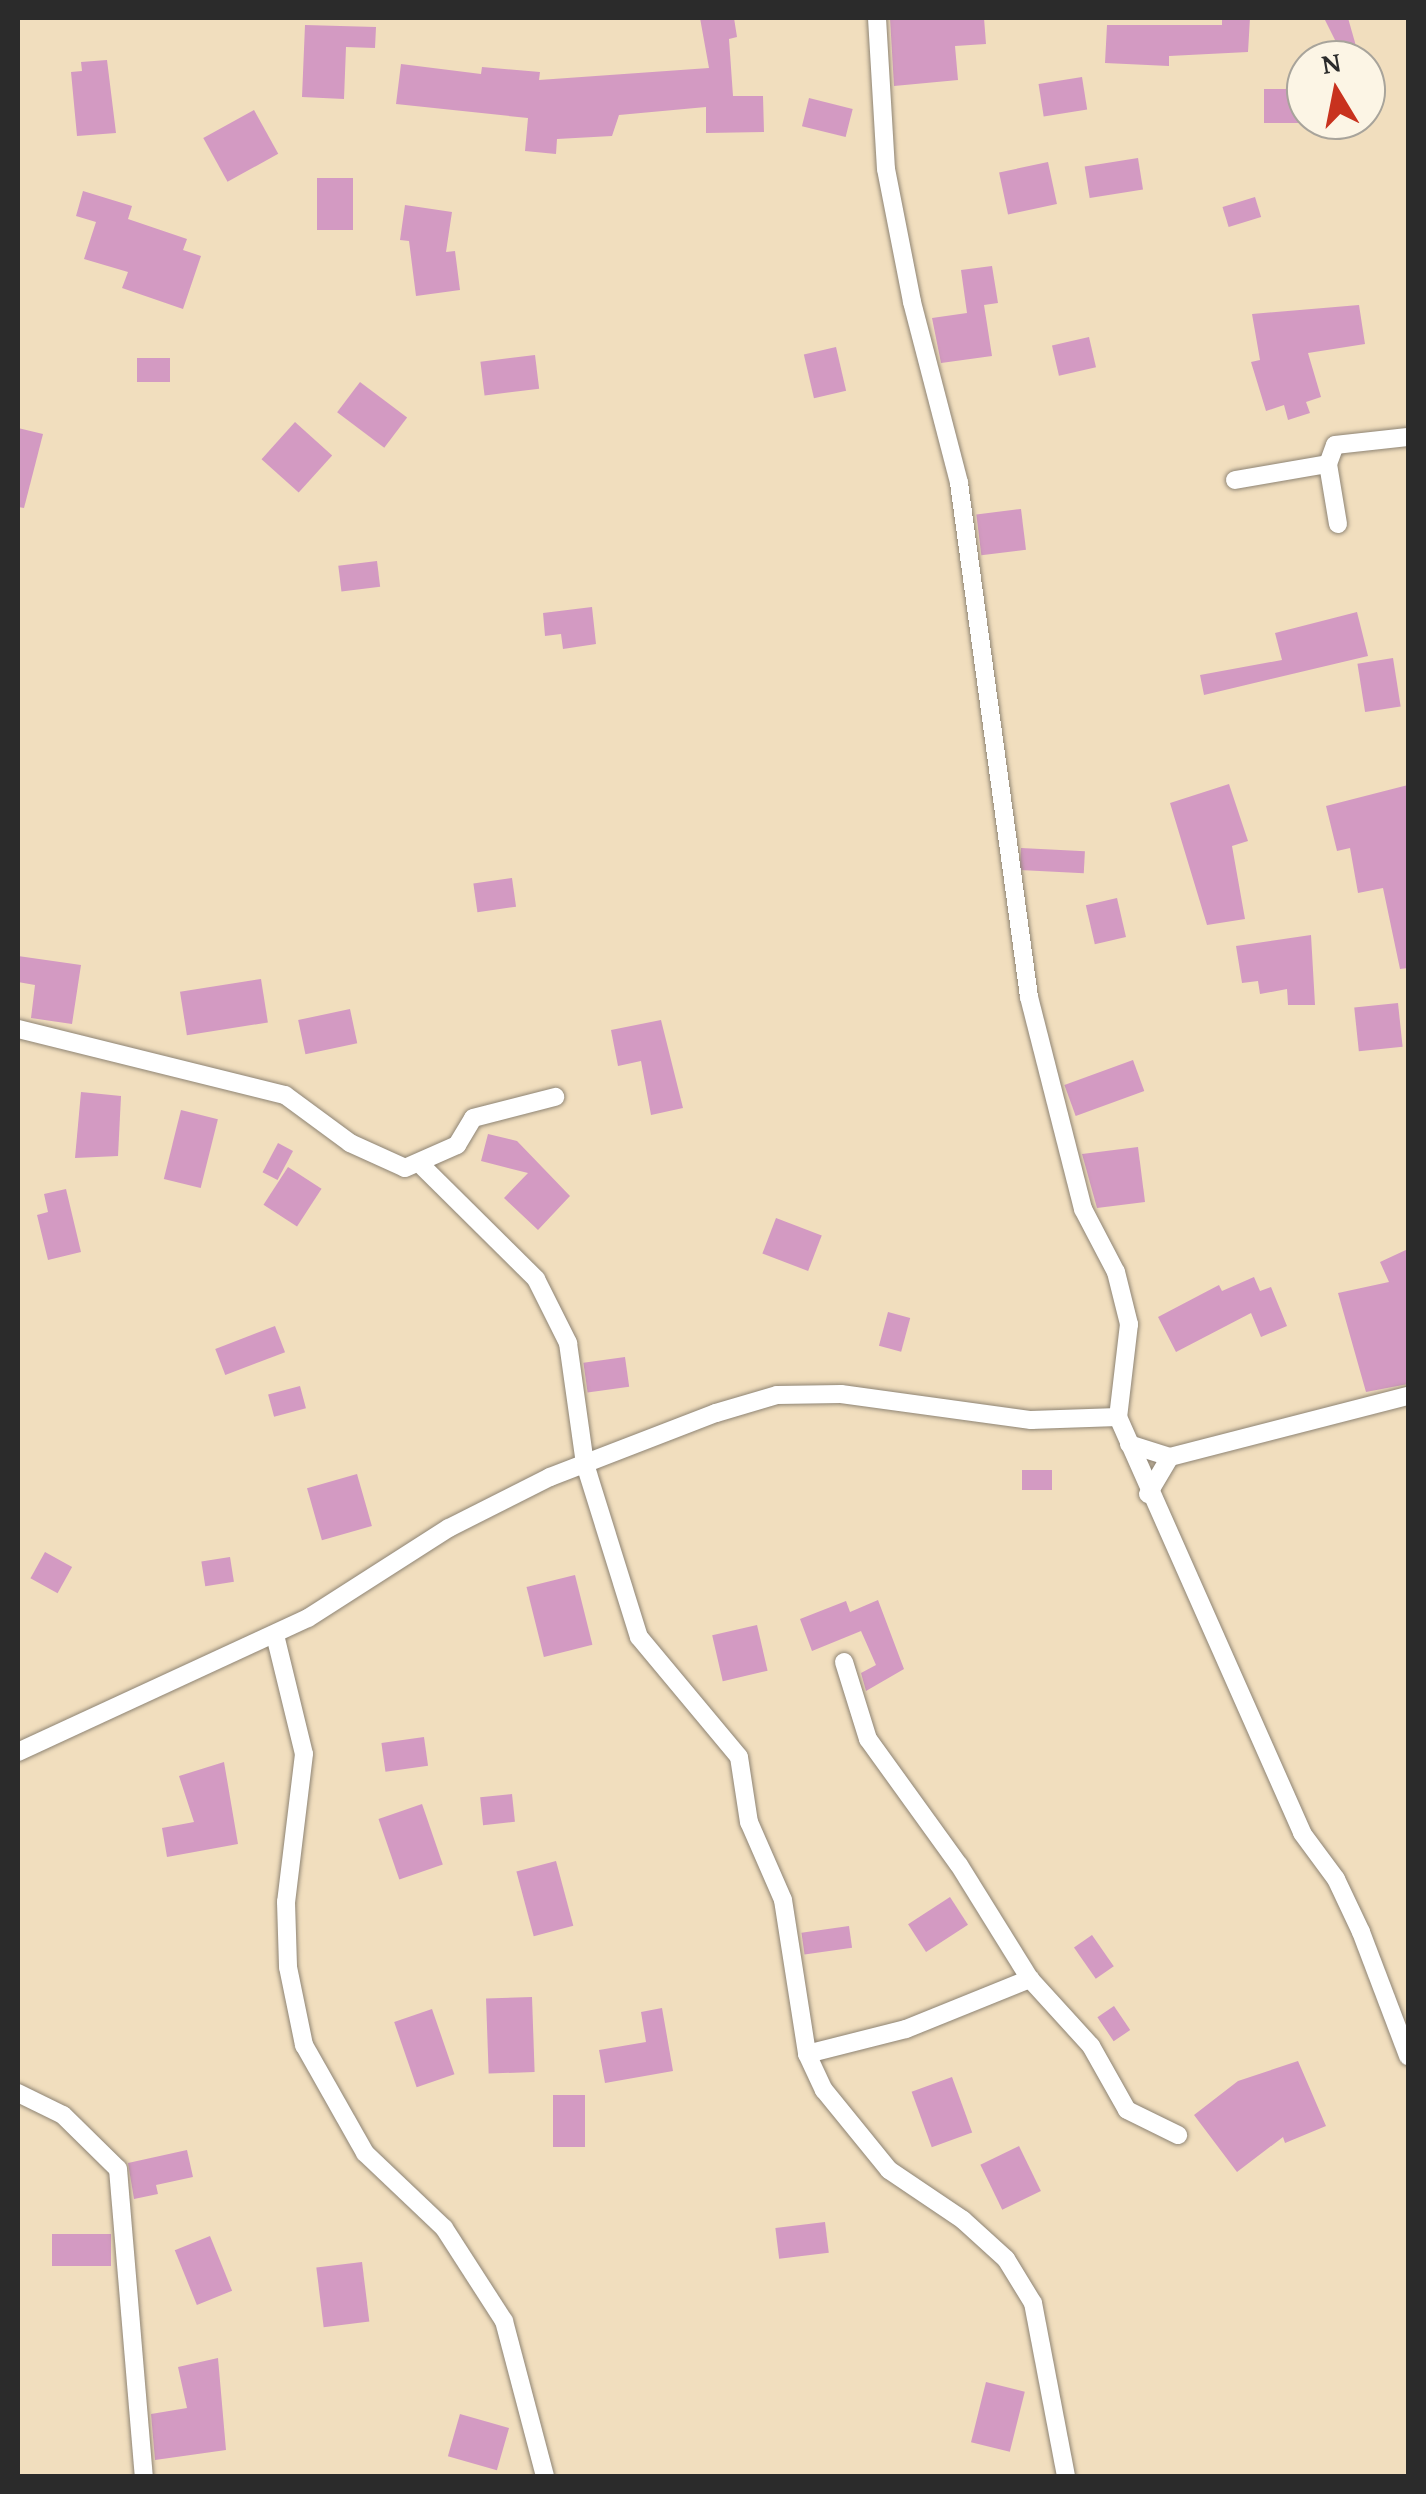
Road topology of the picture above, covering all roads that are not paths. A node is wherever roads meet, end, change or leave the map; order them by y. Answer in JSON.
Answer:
{"nodes":[{"id":1,"x":877,"y":18,"type":"edge"},
{"id":2,"x":1408,"y":437,"type":"edge"},
{"id":3,"x":1328,"y":464,"type":"junction"},
{"id":4,"x":1235,"y":480,"type":"dead end"},
{"id":5,"x":1338,"y":524,"type":"dead end"},
{"id":6,"x":18,"y":1029,"type":"edge"},
{"id":7,"x":555,"y":1096,"type":"dead end"},
{"id":8,"x":421,"y":1165,"type":"junction"},
{"id":9,"x":1408,"y":1396,"type":"edge"},
{"id":10,"x":1118,"y":1417,"type":"junction"},
{"id":11,"x":1129,"y":1444,"type":"junction"},
{"id":12,"x":1170,"y":1458,"type":"junction"},
{"id":13,"x":586,"y":1464,"type":"junction"},
{"id":14,"x":1148,"y":1494,"type":"junction"},
{"id":15,"x":274,"y":1634,"type":"junction"},
{"id":16,"x":844,"y":1662,"type":"dead end"},
{"id":17,"x":18,"y":1752,"type":"edge"},
{"id":18,"x":1030,"y":1979,"type":"junction"},
{"id":19,"x":807,"y":2054,"type":"junction"},
{"id":20,"x":1408,"y":2056,"type":"edge"},
{"id":21,"x":18,"y":2093,"type":"edge"},
{"id":22,"x":1178,"y":2135,"type":"dead end"},
{"id":23,"x":144,"y":2476,"type":"edge"},
{"id":24,"x":545,"y":2476,"type":"edge"},
{"id":25,"x":1066,"y":2476,"type":"edge"}],
"edges":[{"from":1,"to":10,"type":"street"},
{"from":2,"to":3,"type":"street"},
{"from":3,"to":4,"type":"street"},
{"from":3,"to":5,"type":"street"},
{"from":6,"to":8,"type":"street"},
{"from":7,"to":8,"type":"street"},
{"from":8,"to":13,"type":"street"},
{"from":9,"to":12,"type":"street"},
{"from":10,"to":11,"type":"street"},
{"from":10,"to":13,"type":"street"},
{"from":11,"to":12,"type":"street"},
{"from":11,"to":14,"type":"street"},
{"from":12,"to":14,"type":"street"},
{"from":13,"to":15,"type":"street"},
{"from":13,"to":19,"type":"street"},
{"from":14,"to":20,"type":"street"},
{"from":15,"to":17,"type":"street"},
{"from":15,"to":24,"type":"street"},
{"from":16,"to":18,"type":"street"},
{"from":18,"to":19,"type":"street"},
{"from":18,"to":22,"type":"street"},
{"from":19,"to":25,"type":"street"},
{"from":21,"to":23,"type":"street"}]}
